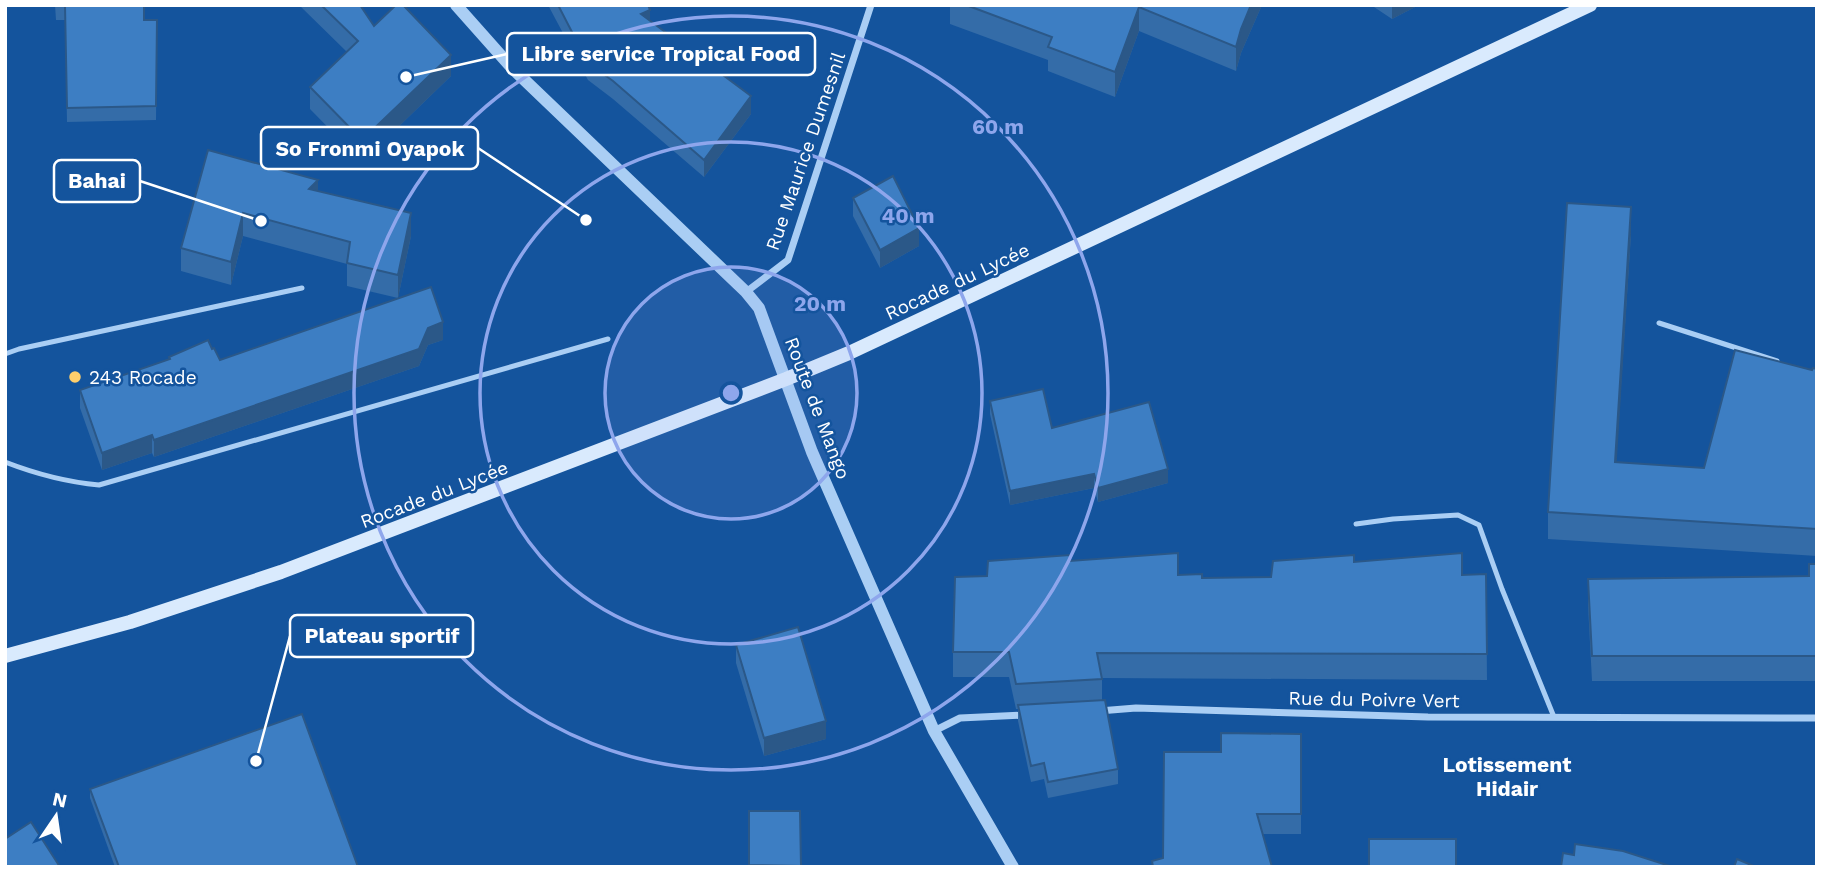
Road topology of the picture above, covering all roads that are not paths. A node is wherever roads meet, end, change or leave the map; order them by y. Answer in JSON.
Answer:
{"nodes":[{"id":1,"x":456,"y":5,"type":"edge"},
{"id":2,"x":871,"y":5,"type":"edge"},
{"id":3,"x":1590,"y":5,"type":"edge"},
{"id":4,"x":302,"y":288,"type":"dead end"},
{"id":5,"x":746,"y":292,"type":"junction"},
{"id":6,"x":1659,"y":323,"type":"dead end"},
{"id":7,"x":608,"y":338,"type":"dead end"},
{"id":8,"x":5,"y":354,"type":"edge"},
{"id":9,"x":1790,"y":365,"type":"edge"},
{"id":10,"x":786,"y":379,"type":"junction"},
{"id":11,"x":5,"y":462,"type":"edge"},
{"id":12,"x":1356,"y":524,"type":"dead end"},
{"id":13,"x":5,"y":656,"type":"edge"},
{"id":14,"x":1096,"y":711,"type":"edge"},
{"id":15,"x":1028,"y":715,"type":"edge"},
{"id":16,"x":1554,"y":717,"type":"junction"},
{"id":17,"x":1817,"y":718,"type":"edge"},
{"id":18,"x":934,"y":731,"type":"junction"},
{"id":19,"x":1013,"y":867,"type":"edge"}],
"edges":[{"from":1,"to":5,"type":"street","name":"Route de Mango"},
{"from":2,"to":5,"type":"street","name":"Rue Maurice Dumesnil"},
{"from":3,"to":10,"type":"main road","name":"Rocade du Lycée"},
{"from":4,"to":8,"type":"lane"},
{"from":5,"to":10,"type":"street","name":"Route de Mango"},
{"from":6,"to":9,"type":"lane"},
{"from":7,"to":11,"type":"lane"},
{"from":10,"to":13,"type":"main road","name":"Rocade du Lycée"},
{"from":10,"to":18,"type":"street","name":"Route de Mango"},
{"from":12,"to":16,"type":"lane"},
{"from":14,"to":16,"type":"street","name":"Rue du Poivre Vert"},
{"from":15,"to":18,"type":"street"},
{"from":16,"to":17,"type":"street","name":"Rue du Poivre Vert"},
{"from":18,"to":19,"type":"street","name":"Route de Mango"}]}
